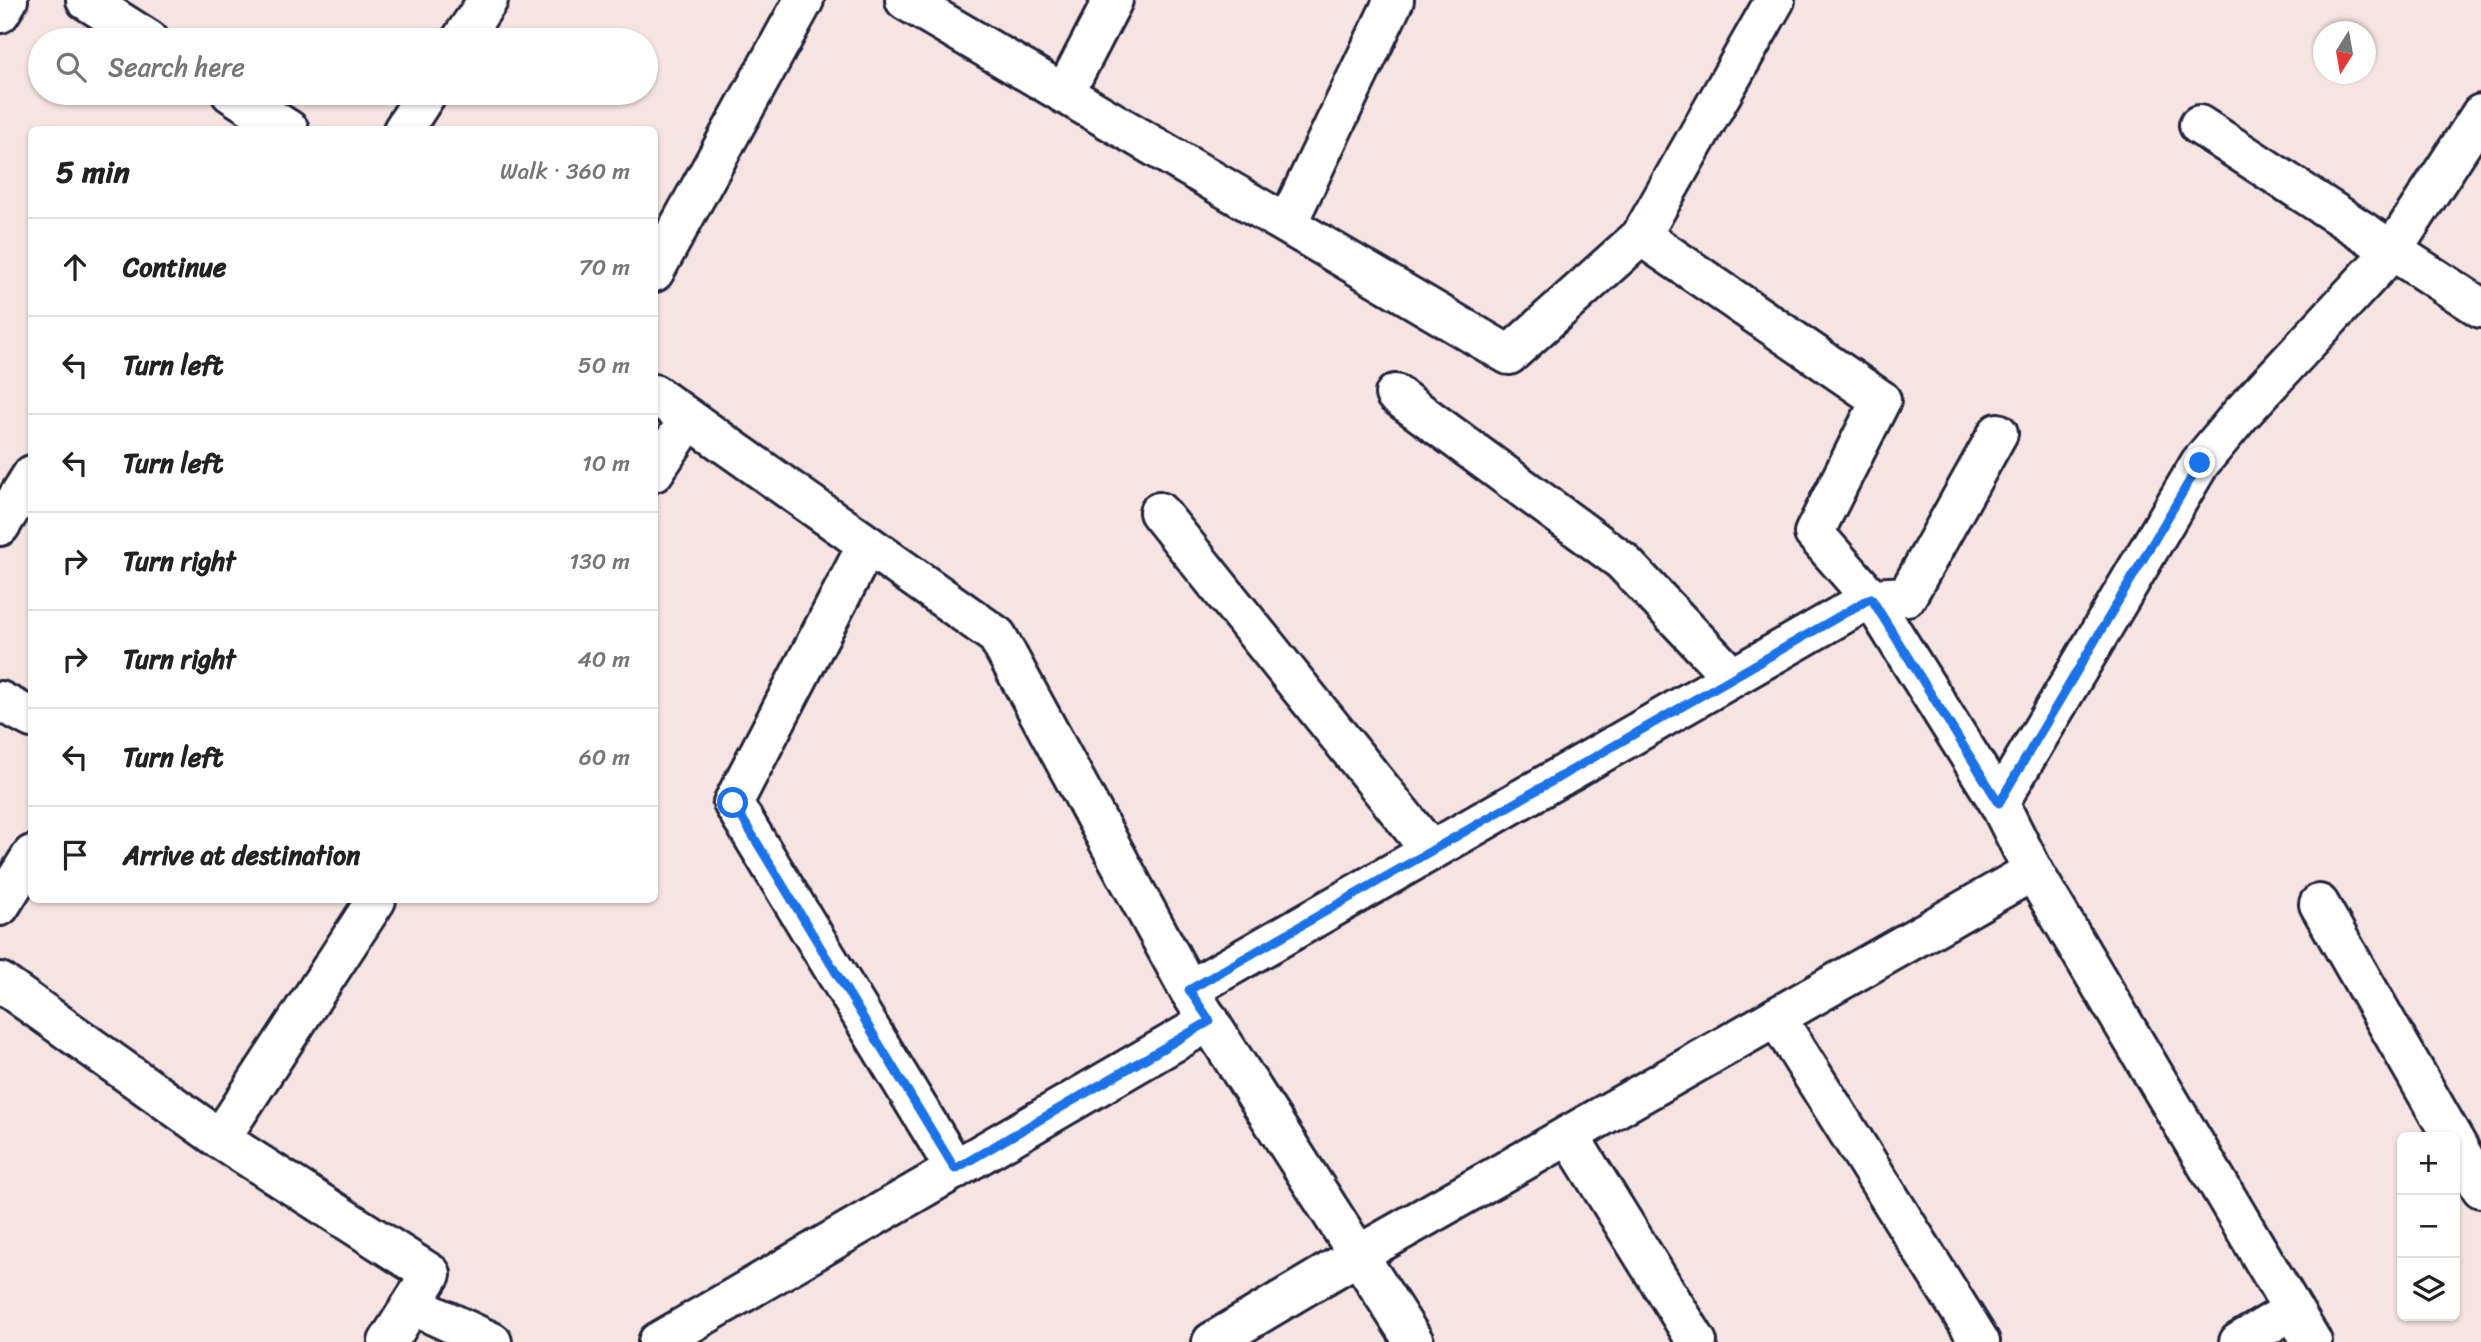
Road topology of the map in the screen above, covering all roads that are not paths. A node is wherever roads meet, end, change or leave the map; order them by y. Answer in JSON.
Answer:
{"nodes":[{"id":1,"x":8,"y":0,"type":"edge"},
{"id":2,"x":86,"y":0,"type":"edge"},
{"id":3,"x":488,"y":0,"type":"edge"},
{"id":4,"x":804,"y":0,"type":"edge"},
{"id":5,"x":905,"y":0,"type":"edge"},
{"id":6,"x":1114,"y":0,"type":"edge"},
{"id":7,"x":1394,"y":0,"type":"edge"},
{"id":8,"x":1775,"y":0,"type":"edge"},
{"id":9,"x":0,"y":13,"type":"edge"},
{"id":10,"x":130,"y":28,"type":"edge"},
{"id":11,"x":469,"y":28,"type":"edge"},
{"id":12,"x":1064,"y":94,"type":"junction"},
{"id":13,"x":419,"y":105,"type":"edge"},
{"id":14,"x":244,"y":110,"type":"edge"},
{"id":15,"x":2481,"y":114,"type":"edge"},
{"id":16,"x":2199,"y":125,"type":"dead end"},
{"id":17,"x":280,"y":126,"type":"edge"},
{"id":18,"x":406,"y":126,"type":"edge"},
{"id":19,"x":1287,"y":224,"type":"junction"},
{"id":20,"x":1641,"y":236,"type":"junction"},
{"id":21,"x":2392,"y":251,"type":"junction"},
{"id":22,"x":658,"y":265,"type":"edge"},
{"id":23,"x":2481,"y":308,"type":"edge"},
{"id":24,"x":1395,"y":394,"type":"dead end"},
{"id":25,"x":658,"y":397,"type":"edge"},
{"id":26,"x":690,"y":419,"type":"junction"},
{"id":27,"x":1998,"y":433,"type":"dead end"},
{"id":28,"x":658,"y":466,"type":"edge"},
{"id":29,"x":28,"y":481,"type":"edge"},
{"id":30,"x":1159,"y":512,"type":"dead end"},
{"id":31,"x":0,"y":526,"type":"edge"},
{"id":32,"x":867,"y":545,"type":"junction"},
{"id":33,"x":1871,"y":598,"type":"junction"},
{"id":34,"x":1732,"y":677,"type":"junction"},
{"id":35,"x":0,"y":701,"type":"edge"},
{"id":36,"x":28,"y":716,"type":"edge"},
{"id":37,"x":1999,"y":803,"type":"junction"},
{"id":38,"x":1431,"y":851,"type":"junction"},
{"id":39,"x":28,"y":861,"type":"edge"},
{"id":40,"x":2033,"y":871,"type":"junction"},
{"id":41,"x":374,"y":903,"type":"edge"},
{"id":42,"x":2319,"y":904,"type":"dead end"},
{"id":43,"x":0,"y":906,"type":"edge"},
{"id":44,"x":0,"y":982,"type":"edge"},
{"id":45,"x":1189,"y":990,"type":"junction"},
{"id":46,"x":1776,"y":1017,"type":"junction"},
{"id":47,"x":1210,"y":1021,"type":"junction"},
{"id":48,"x":2449,"y":1132,"type":"edge"},
{"id":49,"x":1569,"y":1135,"type":"junction"},
{"id":50,"x":220,"y":1139,"type":"junction"},
{"id":51,"x":2460,"y":1151,"type":"edge"},
{"id":52,"x":955,"y":1169,"type":"junction"},
{"id":53,"x":2481,"y":1188,"type":"edge"},
{"id":54,"x":1358,"y":1255,"type":"junction"},
{"id":55,"x":412,"y":1305,"type":"junction"},
{"id":56,"x":2293,"y":1310,"type":"junction"},
{"id":57,"x":388,"y":1342,"type":"edge"},
{"id":58,"x":492,"y":1342,"type":"edge"},
{"id":59,"x":658,"y":1342,"type":"edge"},
{"id":60,"x":1212,"y":1342,"type":"edge"},
{"id":61,"x":1414,"y":1342,"type":"edge"},
{"id":62,"x":1697,"y":1342,"type":"edge"},
{"id":63,"x":1980,"y":1342,"type":"edge"},
{"id":64,"x":2239,"y":1342,"type":"edge"},
{"id":65,"x":2312,"y":1342,"type":"edge"}],
"edges":[{"from":1,"to":9,"type":"street"},
{"from":2,"to":10,"type":"street"},
{"from":3,"to":11,"type":"street"},
{"from":4,"to":22,"type":"street"},
{"from":5,"to":12,"type":"street"},
{"from":6,"to":12,"type":"street"},
{"from":7,"to":19,"type":"street"},
{"from":8,"to":20,"type":"street"},
{"from":12,"to":19,"type":"street"},
{"from":13,"to":18,"type":"street"},
{"from":14,"to":17,"type":"street"},
{"from":15,"to":21,"type":"street"},
{"from":16,"to":21,"type":"street"},
{"from":19,"to":20,"type":"street"},
{"from":20,"to":33,"type":"street"},
{"from":21,"to":23,"type":"street"},
{"from":21,"to":37,"type":"street"},
{"from":24,"to":34,"type":"street"},
{"from":25,"to":26,"type":"street"},
{"from":26,"to":28,"type":"street"},
{"from":26,"to":32,"type":"street"},
{"from":27,"to":33,"type":"street"},
{"from":29,"to":31,"type":"street"},
{"from":30,"to":38,"type":"street"},
{"from":32,"to":45,"type":"street"},
{"from":32,"to":52,"type":"street"},
{"from":33,"to":34,"type":"street"},
{"from":33,"to":37,"type":"street"},
{"from":34,"to":38,"type":"street"},
{"from":35,"to":36,"type":"street"},
{"from":37,"to":40,"type":"street"},
{"from":38,"to":45,"type":"street"},
{"from":39,"to":43,"type":"street"},
{"from":40,"to":46,"type":"street"},
{"from":40,"to":56,"type":"street"},
{"from":41,"to":50,"type":"street"},
{"from":42,"to":48,"type":"street"},
{"from":44,"to":50,"type":"street"},
{"from":45,"to":47,"type":"street"},
{"from":46,"to":49,"type":"street"},
{"from":46,"to":63,"type":"street"},
{"from":47,"to":52,"type":"street"},
{"from":47,"to":54,"type":"street"},
{"from":49,"to":54,"type":"street"},
{"from":49,"to":62,"type":"street"},
{"from":50,"to":55,"type":"street"},
{"from":51,"to":53,"type":"street"},
{"from":52,"to":59,"type":"street"},
{"from":54,"to":60,"type":"street"},
{"from":54,"to":61,"type":"street"},
{"from":55,"to":57,"type":"street"},
{"from":55,"to":58,"type":"street"},
{"from":56,"to":64,"type":"street"},
{"from":56,"to":65,"type":"street"}]}
